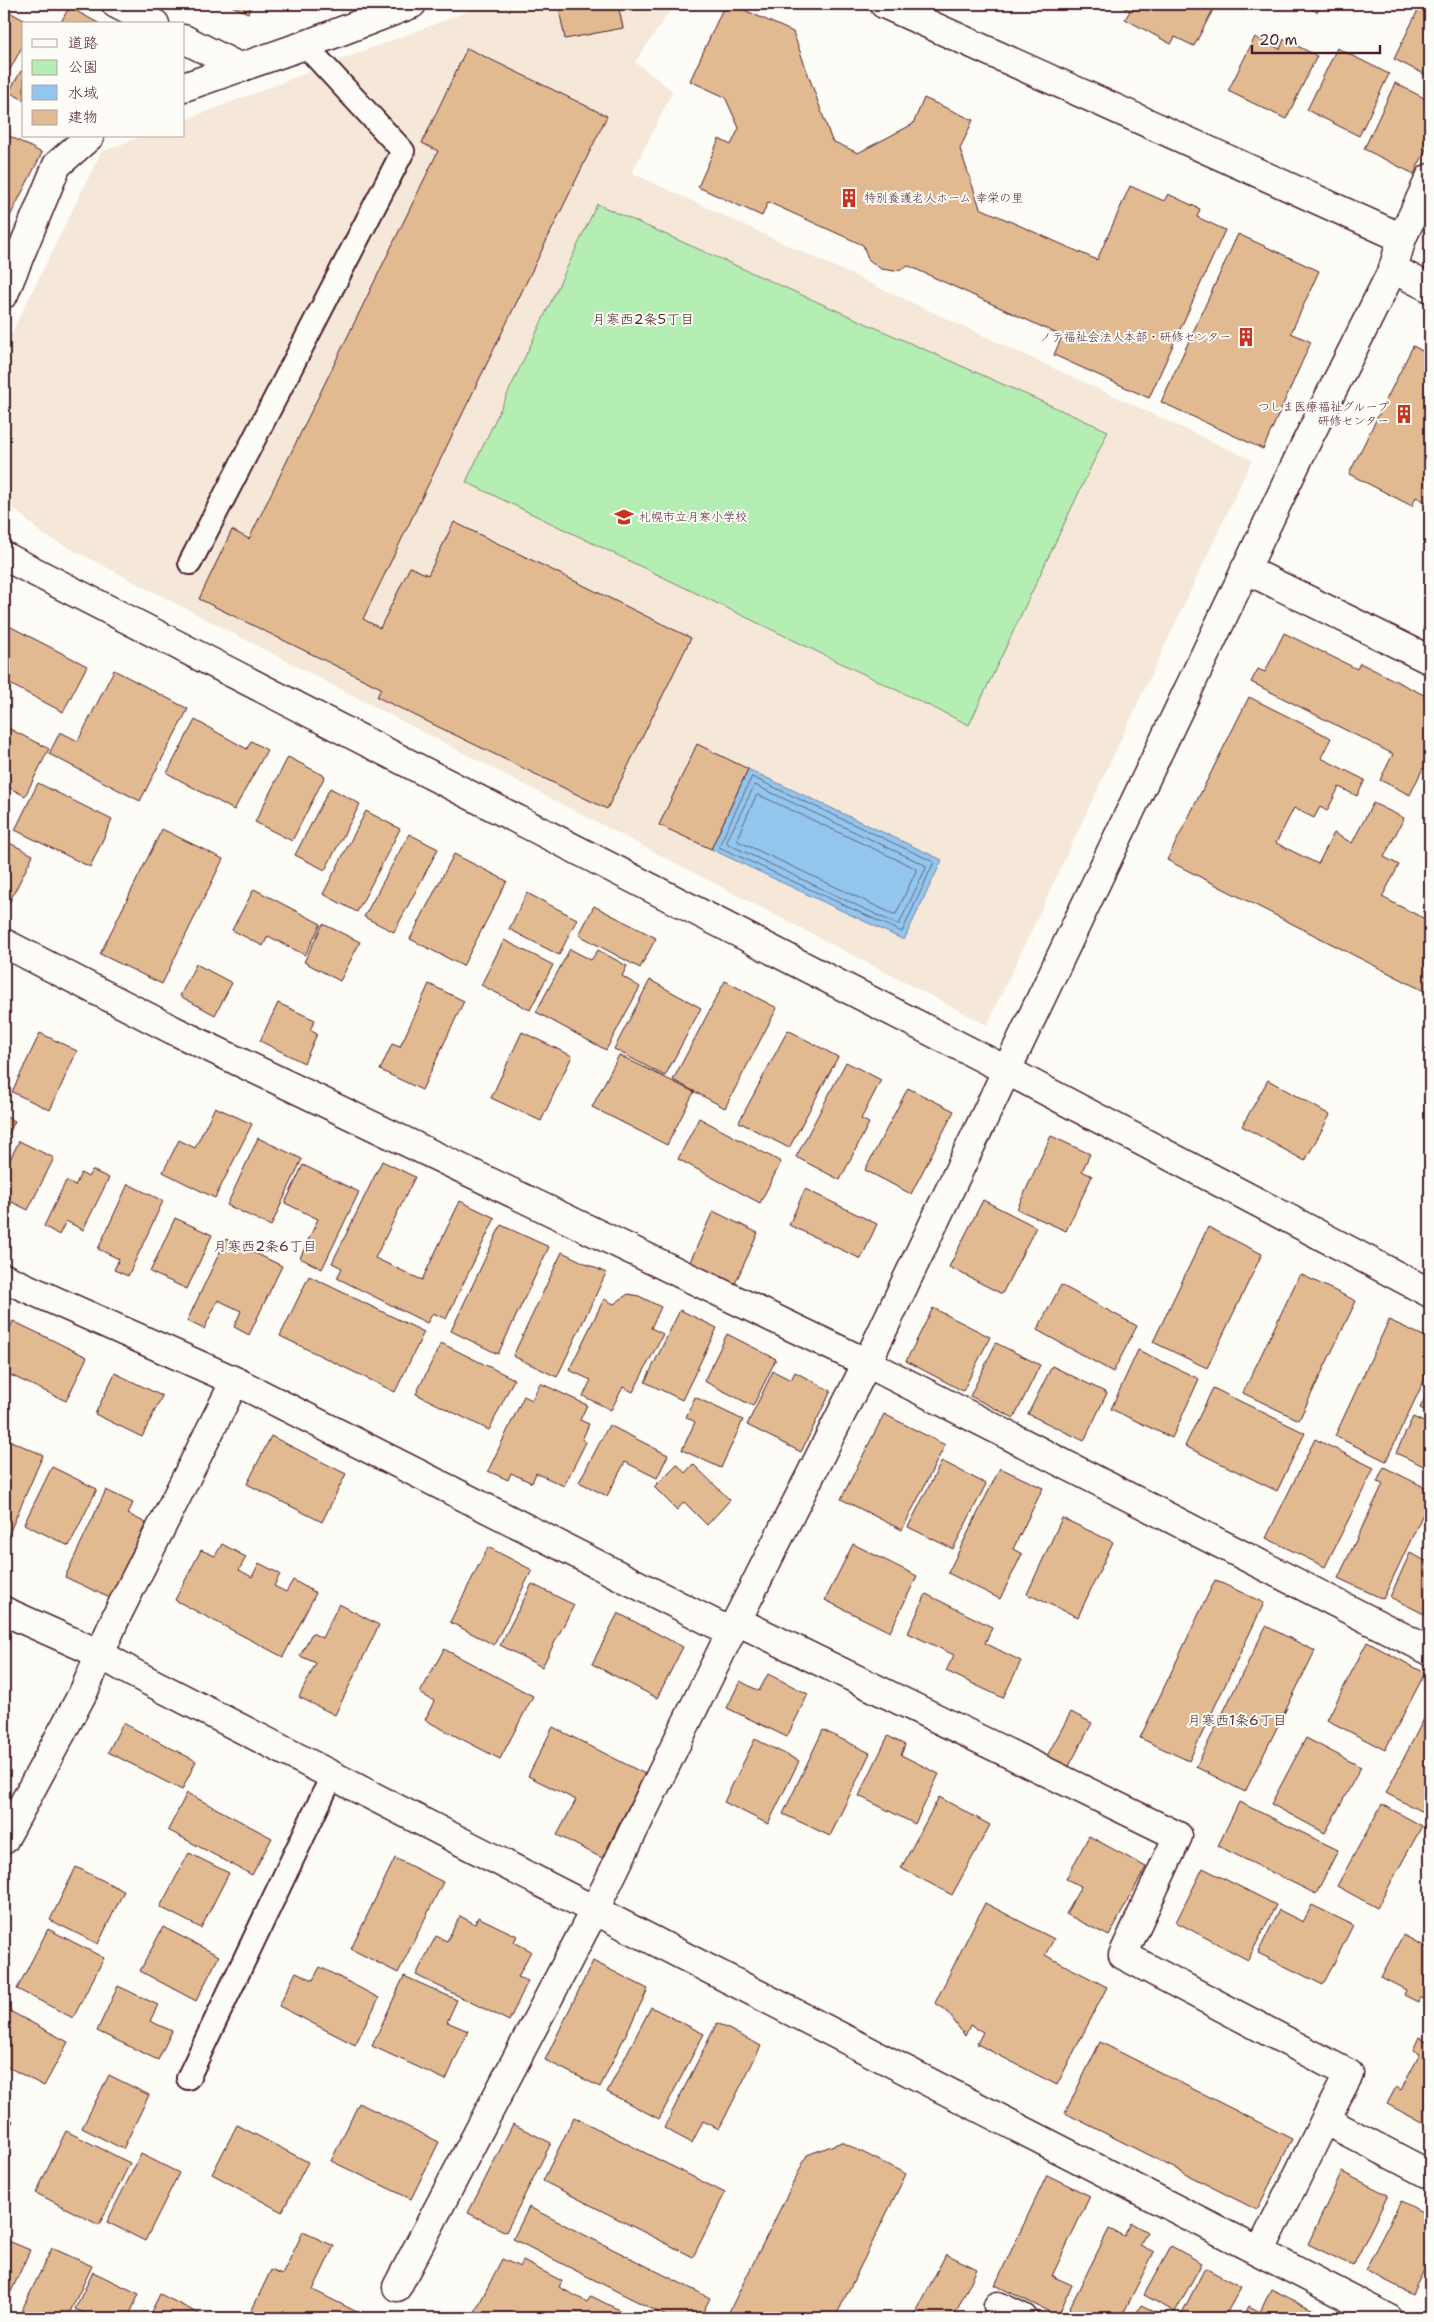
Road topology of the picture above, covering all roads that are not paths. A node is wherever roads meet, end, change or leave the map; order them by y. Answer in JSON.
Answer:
{"nodes":[{"id":1,"x":116,"y":4,"type":"edge"},
{"id":2,"x":412,"y":4,"type":"edge"},
{"id":3,"x":884,"y":4,"type":"edge"},
{"id":4,"x":151,"y":22,"type":"edge"},
{"id":5,"x":185,"y":40,"type":"edge"},
{"id":6,"x":305,"y":45,"type":"junction"},
{"id":7,"x":241,"y":68,"type":"junction"},
{"id":8,"x":185,"y":87,"type":"edge"},
{"id":9,"x":88,"y":138,"type":"edge"},
{"id":10,"x":1430,"y":178,"type":"edge"},
{"id":11,"x":1402,"y":238,"type":"junction"},
{"id":12,"x":10,"y":262,"type":"edge"},
{"id":13,"x":1393,"y":269,"type":"junction"},
{"id":14,"x":1430,"y":288,"type":"edge"},
{"id":15,"x":4,"y":294,"type":"edge"},
{"id":16,"x":4,"y":556,"type":"edge"},
{"id":17,"x":190,"y":563,"type":"dead end"},
{"id":18,"x":1245,"y":569,"type":"junction"},
{"id":19,"x":1430,"y":660,"type":"edge"},
{"id":20,"x":4,"y":942,"type":"edge"},
{"id":21,"x":1008,"y":1070,"type":"junction"},
{"id":22,"x":4,"y":1278,"type":"edge"},
{"id":23,"x":1430,"y":1293,"type":"edge"},
{"id":24,"x":867,"y":1363,"type":"junction"},
{"id":25,"x":235,"y":1381,"type":"junction"},
{"id":26,"x":4,"y":1611,"type":"edge"},
{"id":27,"x":734,"y":1627,"type":"junction"},
{"id":28,"x":1430,"y":1651,"type":"edge"},
{"id":29,"x":100,"y":1654,"type":"junction"},
{"id":30,"x":332,"y":1776,"type":"junction"},
{"id":31,"x":4,"y":1840,"type":"edge"},
{"id":32,"x":594,"y":1911,"type":"junction"},
{"id":33,"x":188,"y":2078,"type":"dead end"},
{"id":34,"x":1325,"y":2120,"type":"junction"},
{"id":35,"x":1430,"y":2175,"type":"edge"},
{"id":36,"x":1260,"y":2252,"type":"junction"},
{"id":37,"x":397,"y":2287,"type":"dead end"},
{"id":38,"x":998,"y":2306,"type":"dead end"},
{"id":39,"x":1023,"y":2318,"type":"edge"},
{"id":40,"x":1388,"y":2318,"type":"edge"}],
"edges":[{"from":1,"to":4,"type":"street"},
{"from":2,"to":6,"type":"street"},
{"from":3,"to":11,"type":"street"},
{"from":5,"to":7,"type":"street"},
{"from":6,"to":7,"type":"street"},
{"from":6,"to":17,"type":"lane"},
{"from":7,"to":8,"type":"street"},
{"from":9,"to":12,"type":"street"},
{"from":10,"to":11,"type":"street"},
{"from":11,"to":13,"type":"street"},
{"from":12,"to":15,"type":"street"},
{"from":13,"to":14,"type":"street"},
{"from":13,"to":18,"type":"street"},
{"from":16,"to":21,"type":"street"},
{"from":18,"to":19,"type":"street"},
{"from":18,"to":21,"type":"street"},
{"from":20,"to":24,"type":"street"},
{"from":21,"to":23,"type":"street"},
{"from":21,"to":24,"type":"street"},
{"from":22,"to":25,"type":"street"},
{"from":24,"to":27,"type":"street"},
{"from":24,"to":28,"type":"street"},
{"from":25,"to":27,"type":"street"},
{"from":25,"to":29,"type":"street"},
{"from":26,"to":29,"type":"street"},
{"from":27,"to":32,"type":"street"},
{"from":27,"to":34,"type":"street"},
{"from":29,"to":30,"type":"street"},
{"from":29,"to":31,"type":"street"},
{"from":30,"to":32,"type":"street"},
{"from":30,"to":33,"type":"lane"},
{"from":32,"to":36,"type":"street"},
{"from":32,"to":37,"type":"street"},
{"from":34,"to":35,"type":"street"},
{"from":34,"to":36,"type":"street"},
{"from":36,"to":40,"type":"street"},
{"from":38,"to":39,"type":"street"}]}
